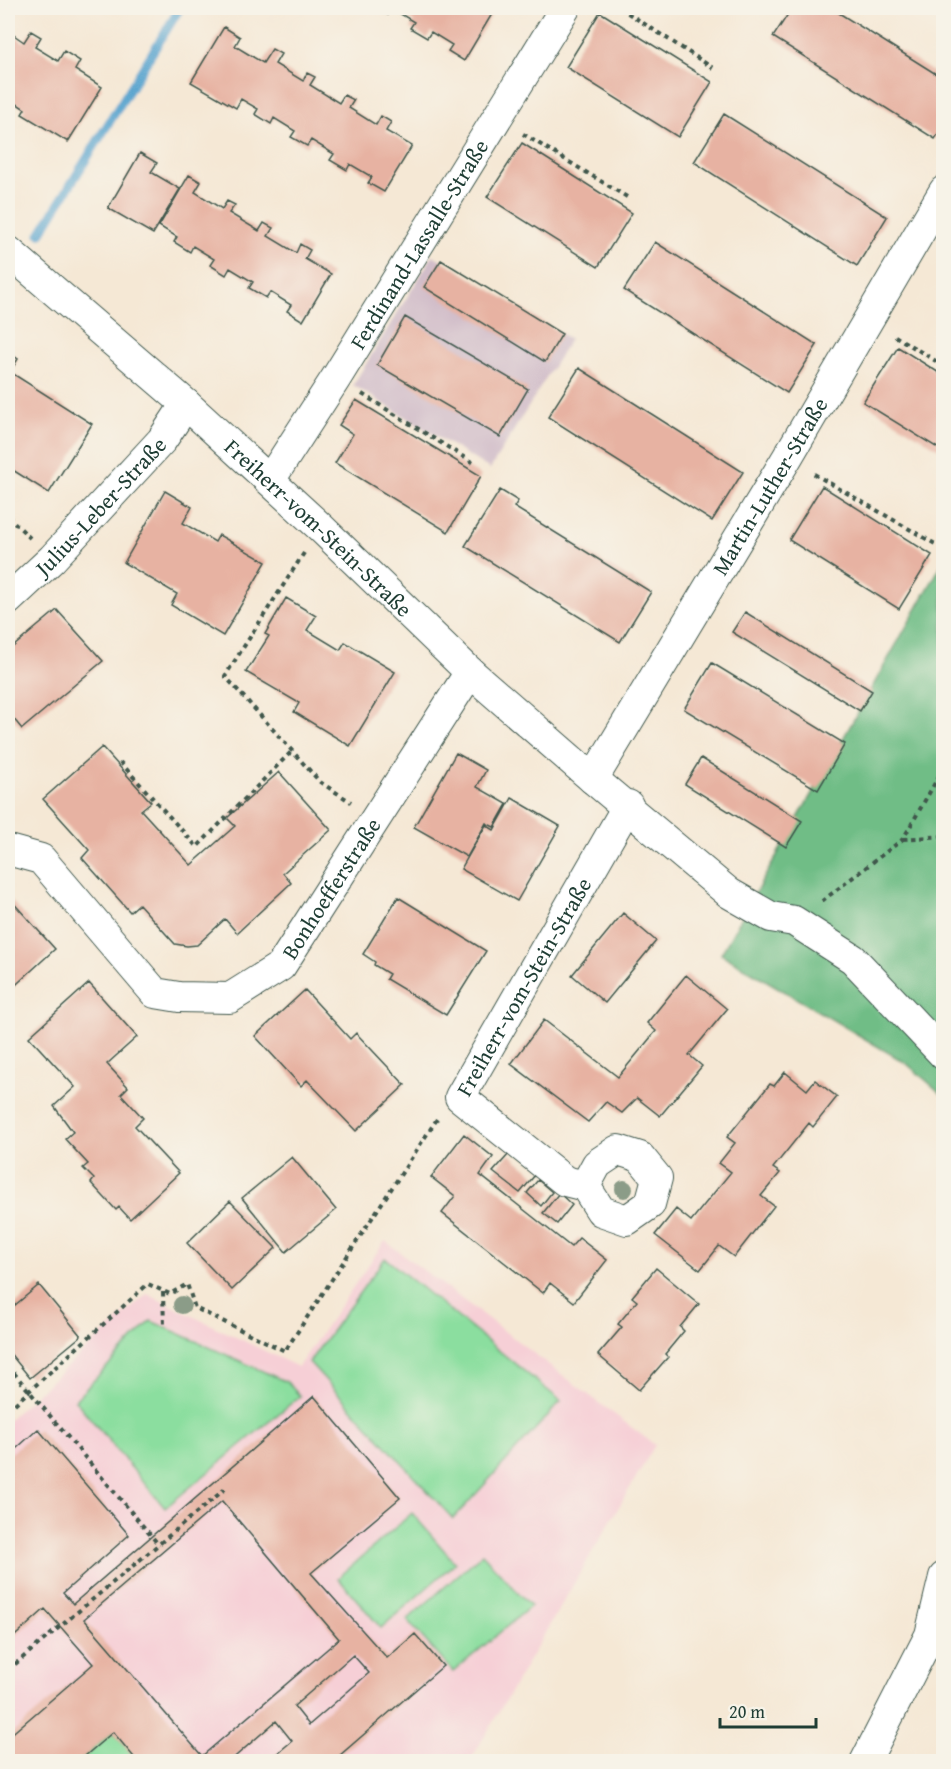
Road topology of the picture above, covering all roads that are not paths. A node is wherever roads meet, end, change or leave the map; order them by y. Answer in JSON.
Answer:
{"nodes":[{"id":1,"x":565,"y":8,"type":"edge"},
{"id":2,"x":944,"y":191,"type":"edge"},
{"id":3,"x":8,"y":250,"type":"edge"},
{"id":4,"x":186,"y":404,"type":"junction"},
{"id":5,"x":270,"y":480,"type":"junction"},
{"id":6,"x":8,"y":600,"type":"edge"},
{"id":7,"x":470,"y":672,"type":"junction"},
{"id":8,"x":594,"y":779,"type":"junction"},
{"id":9,"x":628,"y":806,"type":"junction"},
{"id":10,"x":8,"y":850,"type":"edge"},
{"id":11,"x":944,"y":1055,"type":"edge"},
{"id":12,"x":585,"y":1186,"type":"dead end"},
{"id":13,"x":944,"y":1577,"type":"edge"},
{"id":14,"x":865,"y":1761,"type":"edge"}],
"edges":[{"from":1,"to":5,"type":"street","name":"Ferdinand-Lassalle-Straße"},
{"from":2,"to":8,"type":"street","name":"Martin-Luther-Straße"},
{"from":3,"to":4,"type":"street","name":"Freiherr-vom-Stein-Straße"},
{"from":4,"to":5,"type":"street","name":"Freiherr-vom-Stein-Straße"},
{"from":4,"to":6,"type":"street","name":"Julius-Leber-Straße"},
{"from":5,"to":7,"type":"street","name":"Freiherr-vom-Stein-Straße"},
{"from":7,"to":8,"type":"street","name":"Freiherr-vom-Stein-Straße"},
{"from":7,"to":10,"type":"street","name":"Bonhoefferstraße"},
{"from":8,"to":9,"type":"street","name":"Freiherr-vom-Stein-Straße"},
{"from":9,"to":11,"type":"street","name":"Freiherr-vom-Stein-Straße"},
{"from":9,"to":12,"type":"street","name":"Freiherr-vom-Stein-Straße"},
{"from":13,"to":14,"type":"street"}]}
